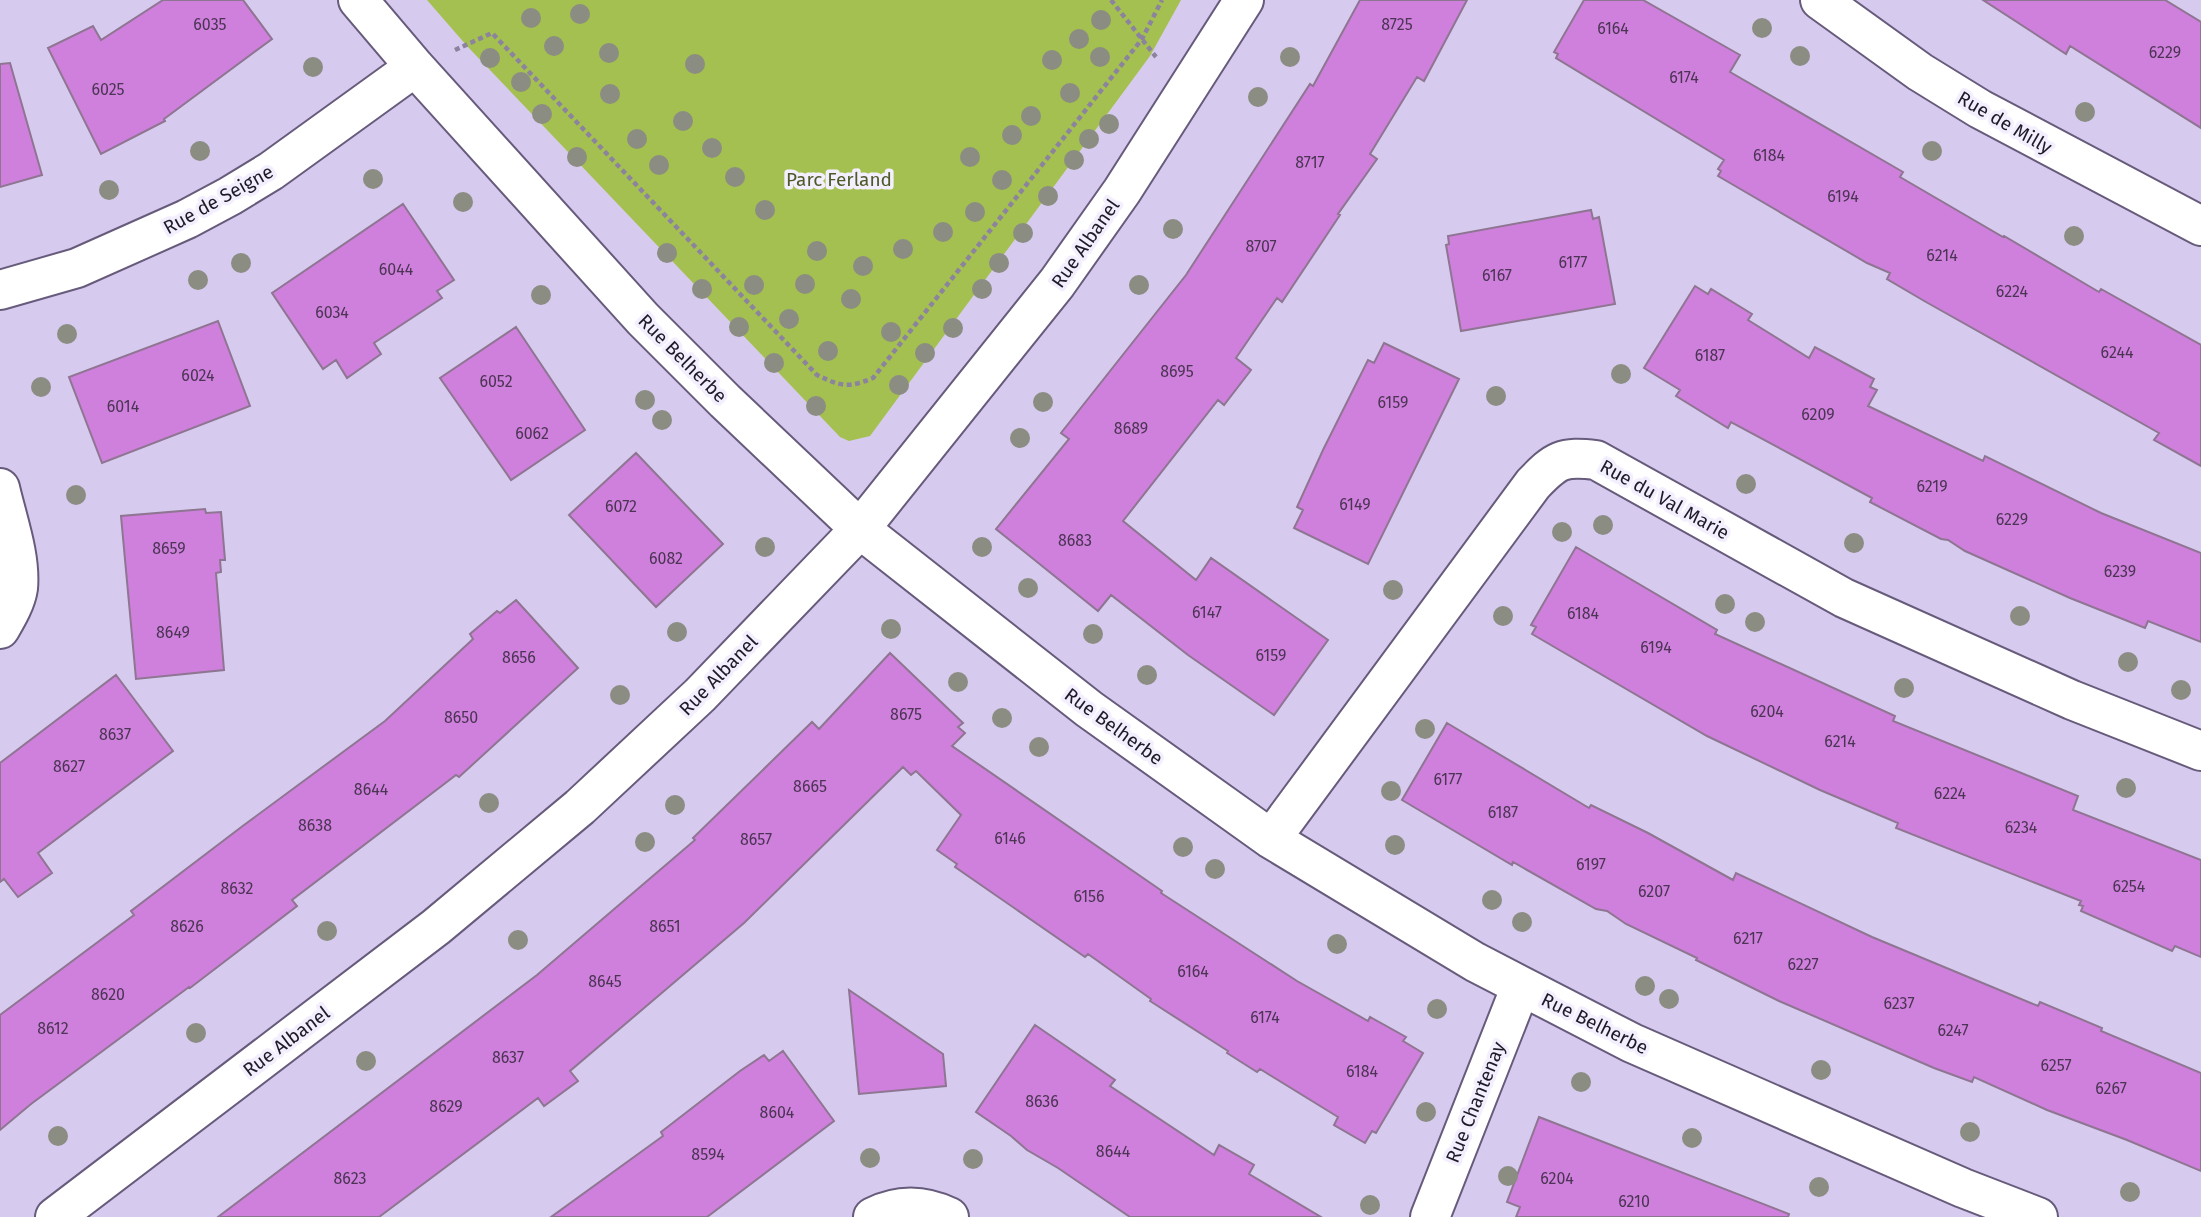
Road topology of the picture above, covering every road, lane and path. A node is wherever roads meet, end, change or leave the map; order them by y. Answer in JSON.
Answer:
{"nodes":[{"id":1,"x":359,"y":0,"type":"edge"},
{"id":2,"x":1111,"y":0,"type":"edge"},
{"id":3,"x":1162,"y":0,"type":"edge"},
{"id":4,"x":1244,"y":0,"type":"edge"},
{"id":5,"x":1820,"y":0,"type":"edge"},
{"id":6,"x":1142,"y":39,"type":"junction"},
{"id":7,"x":472,"y":41,"type":"dead end"},
{"id":8,"x":1156,"y":57,"type":"dead end"},
{"id":9,"x":415,"y":67,"type":"junction"},
{"id":10,"x":2201,"y":226,"type":"edge"},
{"id":11,"x":0,"y":290,"type":"edge"},
{"id":12,"x":0,"y":488,"type":"edge"},
{"id":13,"x":860,"y":529,"type":"junction"},
{"id":14,"x":0,"y":629,"type":"edge"},
{"id":15,"x":2201,"y":751,"type":"edge"},
{"id":16,"x":1271,"y":839,"type":"junction"},
{"id":17,"x":1521,"y":986,"type":"junction"},
{"id":18,"x":1957,"y":1202,"type":"edge"},
{"id":19,"x":55,"y":1217,"type":"edge"},
{"id":20,"x":873,"y":1217,"type":"edge"},
{"id":21,"x":949,"y":1217,"type":"edge"},
{"id":22,"x":1430,"y":1217,"type":"edge"},
{"id":23,"x":2038,"y":1217,"type":"edge"}],
"edges":[{"from":1,"to":9,"type":"street","name":"Rue Belherbe"},
{"from":2,"to":6,"type":"path"},
{"from":3,"to":6,"type":"path"},
{"from":4,"to":13,"type":"street","name":"Rue Albanel"},
{"from":5,"to":10,"type":"street","name":"Rue de Milly"},
{"from":6,"to":7,"type":"path"},
{"from":6,"to":8,"type":"path"},
{"from":9,"to":11,"type":"street","name":"Rue de Seigne"},
{"from":9,"to":13,"type":"street","name":"Rue Belherbe"},
{"from":12,"to":14,"type":"street"},
{"from":13,"to":16,"type":"street","name":"Rue Belherbe"},
{"from":13,"to":19,"type":"street","name":"Rue Albanel"},
{"from":15,"to":16,"type":"street","name":"Rue du Val Marie"},
{"from":16,"to":17,"type":"street","name":"Rue Belherbe"},
{"from":17,"to":18,"type":"street","name":"Rue Belherbe"},
{"from":17,"to":22,"type":"street","name":"Rue Chantenay"},
{"from":18,"to":23,"type":"street","name":"Rue Belherbe"},
{"from":20,"to":21,"type":"street"}]}
